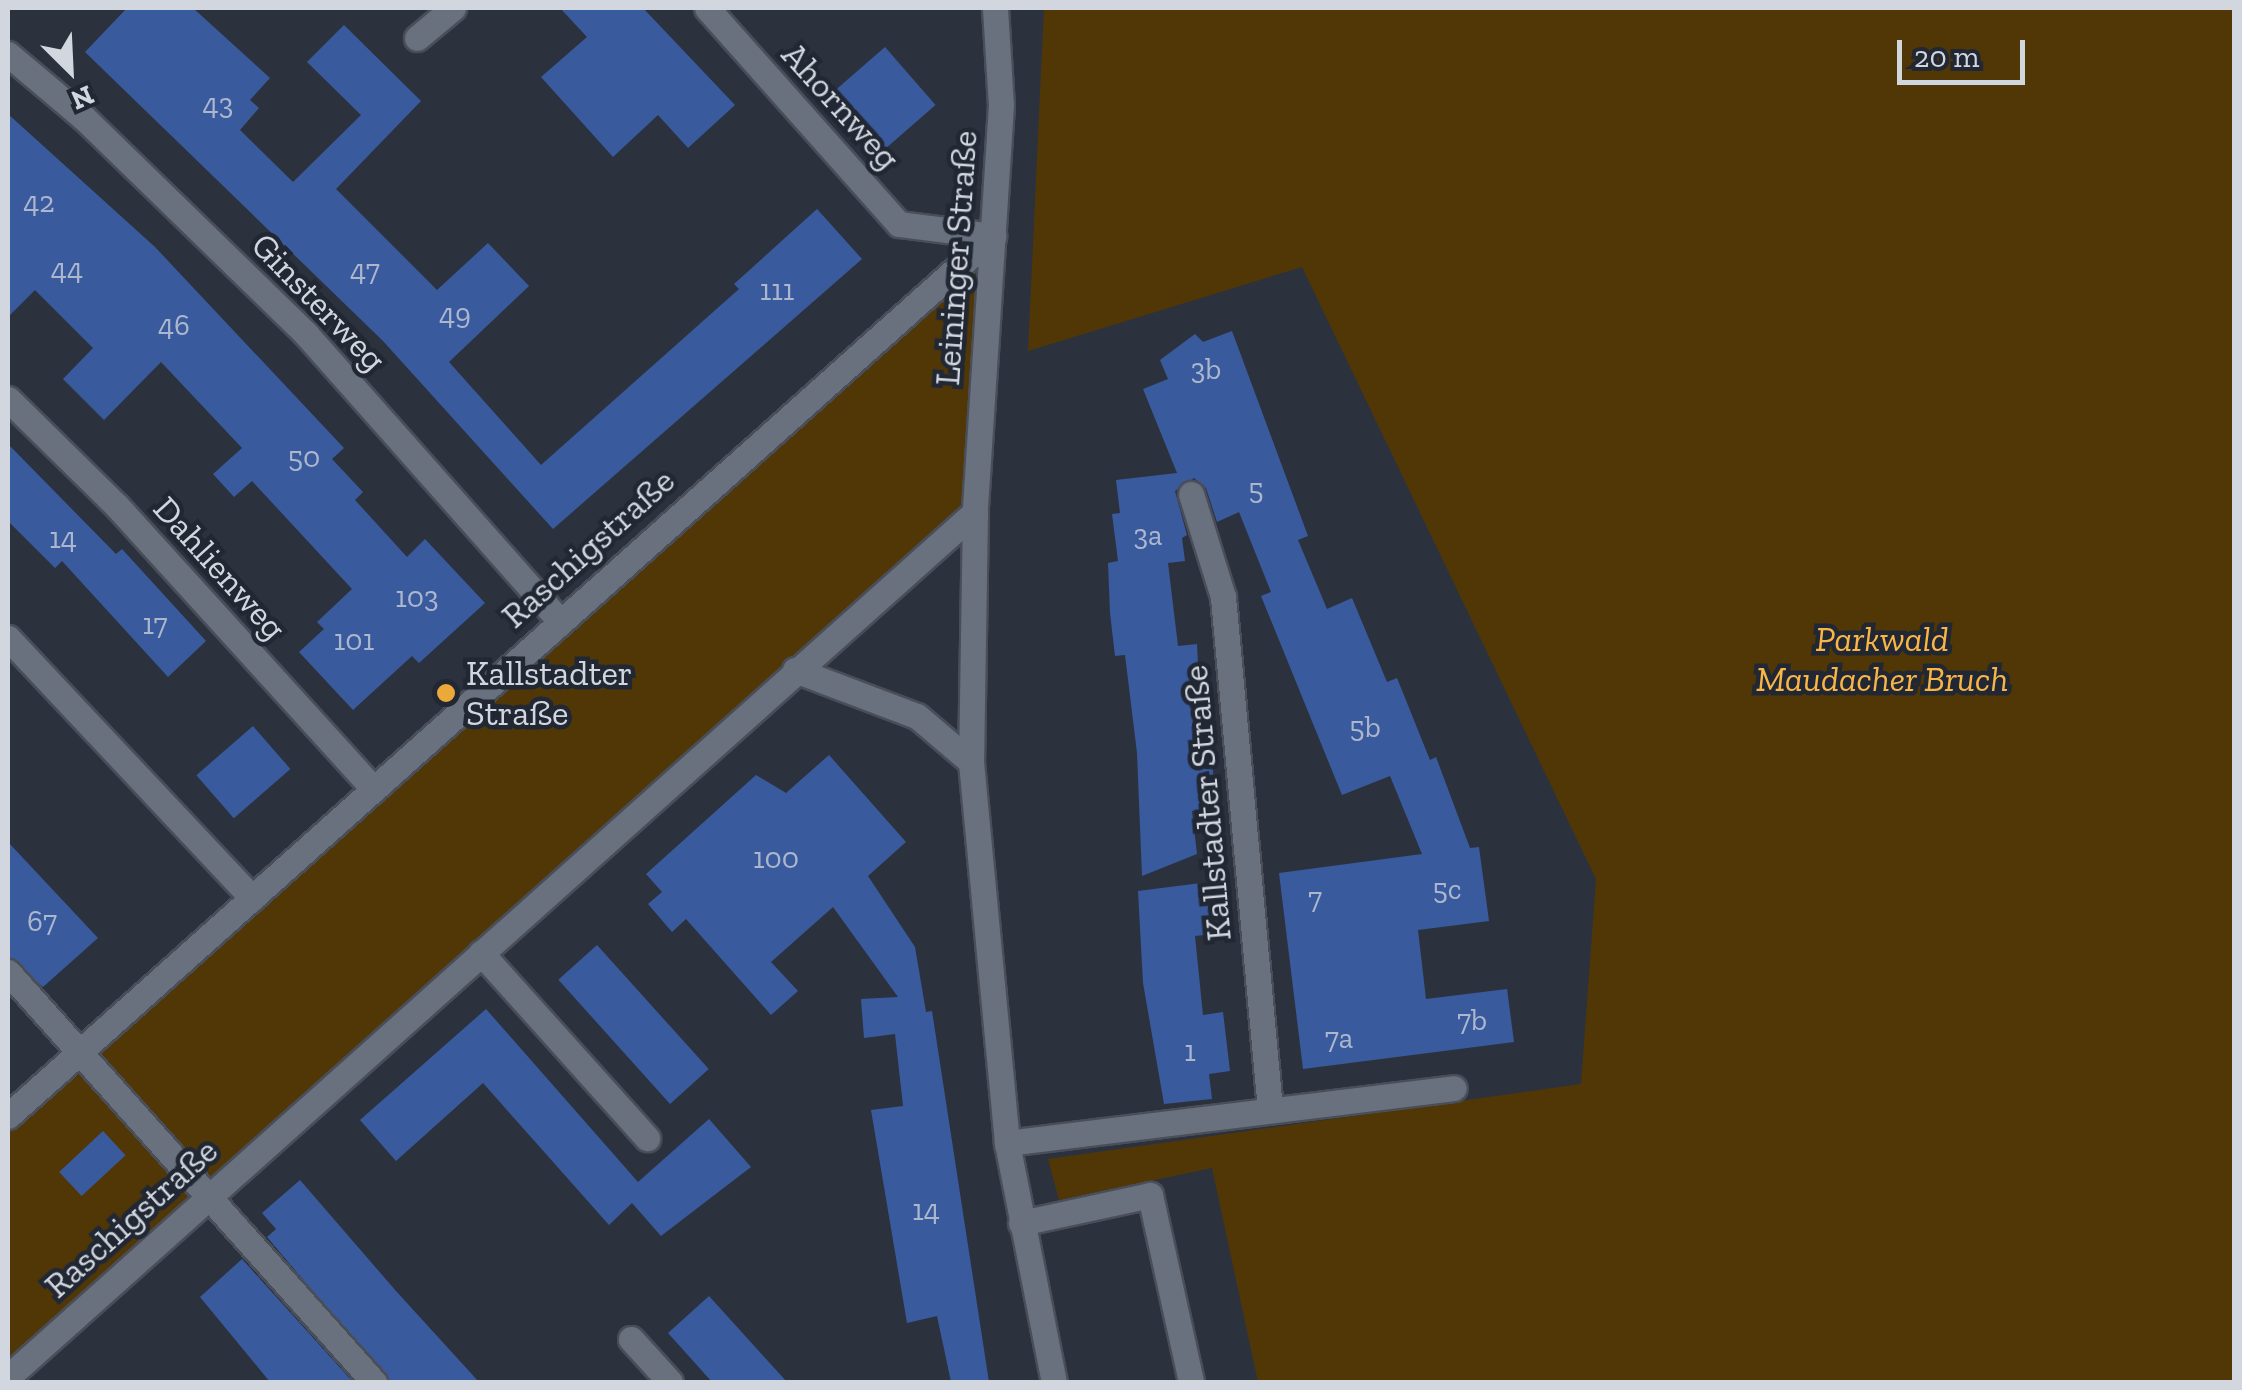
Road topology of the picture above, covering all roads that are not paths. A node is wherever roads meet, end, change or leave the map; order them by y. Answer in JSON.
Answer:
{"nodes":[{"id":1,"x":452,"y":8,"type":"edge"},
{"id":2,"x":707,"y":8,"type":"edge"},
{"id":3,"x":995,"y":8,"type":"edge"},
{"id":4,"x":417,"y":38,"type":"dead end"},
{"id":5,"x":8,"y":54,"type":"edge"},
{"id":6,"x":993,"y":236,"type":"junction"},
{"id":7,"x":8,"y":399,"type":"edge"},
{"id":8,"x":1191,"y":494,"type":"dead end"},
{"id":9,"x":975,"y":512,"type":"junction"},
{"id":10,"x":559,"y":620,"type":"junction"},
{"id":11,"x":8,"y":638,"type":"edge"},
{"id":12,"x":794,"y":670,"type":"junction"},
{"id":13,"x":971,"y":762,"type":"junction"},
{"id":14,"x":374,"y":790,"type":"junction"},
{"id":15,"x":252,"y":898,"type":"junction"},
{"id":16,"x":481,"y":952,"type":"junction"},
{"id":17,"x":8,"y":972,"type":"edge"},
{"id":18,"x":79,"y":1052,"type":"junction"},
{"id":19,"x":1454,"y":1088,"type":"dead end"},
{"id":20,"x":1270,"y":1110,"type":"junction"},
{"id":21,"x":8,"y":1116,"type":"edge"},
{"id":22,"x":648,"y":1138,"type":"dead end"},
{"id":23,"x":1008,"y":1143,"type":"junction"},
{"id":24,"x":208,"y":1196,"type":"junction"},
{"id":25,"x":1021,"y":1223,"type":"junction"},
{"id":26,"x":631,"y":1340,"type":"dead end"},
{"id":27,"x":8,"y":1376,"type":"edge"},
{"id":28,"x":374,"y":1382,"type":"edge"},
{"id":29,"x":670,"y":1382,"type":"edge"},
{"id":30,"x":1054,"y":1382,"type":"edge"},
{"id":31,"x":1190,"y":1382,"type":"edge"}],
"edges":[{"from":1,"to":4,"type":"street"},
{"from":2,"to":6,"type":"street","name":"Ahornweg"},
{"from":3,"to":6,"type":"street","name":"Leininger Straße"},
{"from":5,"to":10,"type":"street","name":"Ginsterweg"},
{"from":6,"to":9,"type":"street","name":"Leininger Straße"},
{"from":6,"to":10,"type":"street","name":"Raschigstraße"},
{"from":7,"to":14,"type":"street","name":"Dahlienweg"},
{"from":8,"to":20,"type":"street","name":"Kallstadter Straße"},
{"from":9,"to":12,"type":"street","name":"Raschigstraße"},
{"from":9,"to":13,"type":"street"},
{"from":10,"to":14,"type":"street","name":"Raschigstraße"},
{"from":11,"to":15,"type":"street"},
{"from":12,"to":13,"type":"street"},
{"from":12,"to":16,"type":"street","name":"Raschigstraße"},
{"from":13,"to":23,"type":"street"},
{"from":14,"to":15,"type":"street","name":"Raschigstraße"},
{"from":15,"to":18,"type":"street","name":"Raschigstraße"},
{"from":16,"to":22,"type":"street"},
{"from":16,"to":24,"type":"street","name":"Raschigstraße"},
{"from":17,"to":18,"type":"street"},
{"from":18,"to":21,"type":"street","name":"Raschigstraße"},
{"from":18,"to":24,"type":"street"},
{"from":19,"to":20,"type":"street"},
{"from":20,"to":23,"type":"street"},
{"from":23,"to":25,"type":"street"},
{"from":24,"to":27,"type":"street","name":"Raschigstraße"},
{"from":24,"to":28,"type":"street"},
{"from":25,"to":30,"type":"street"},
{"from":25,"to":31,"type":"street"},
{"from":26,"to":29,"type":"street"}]}
